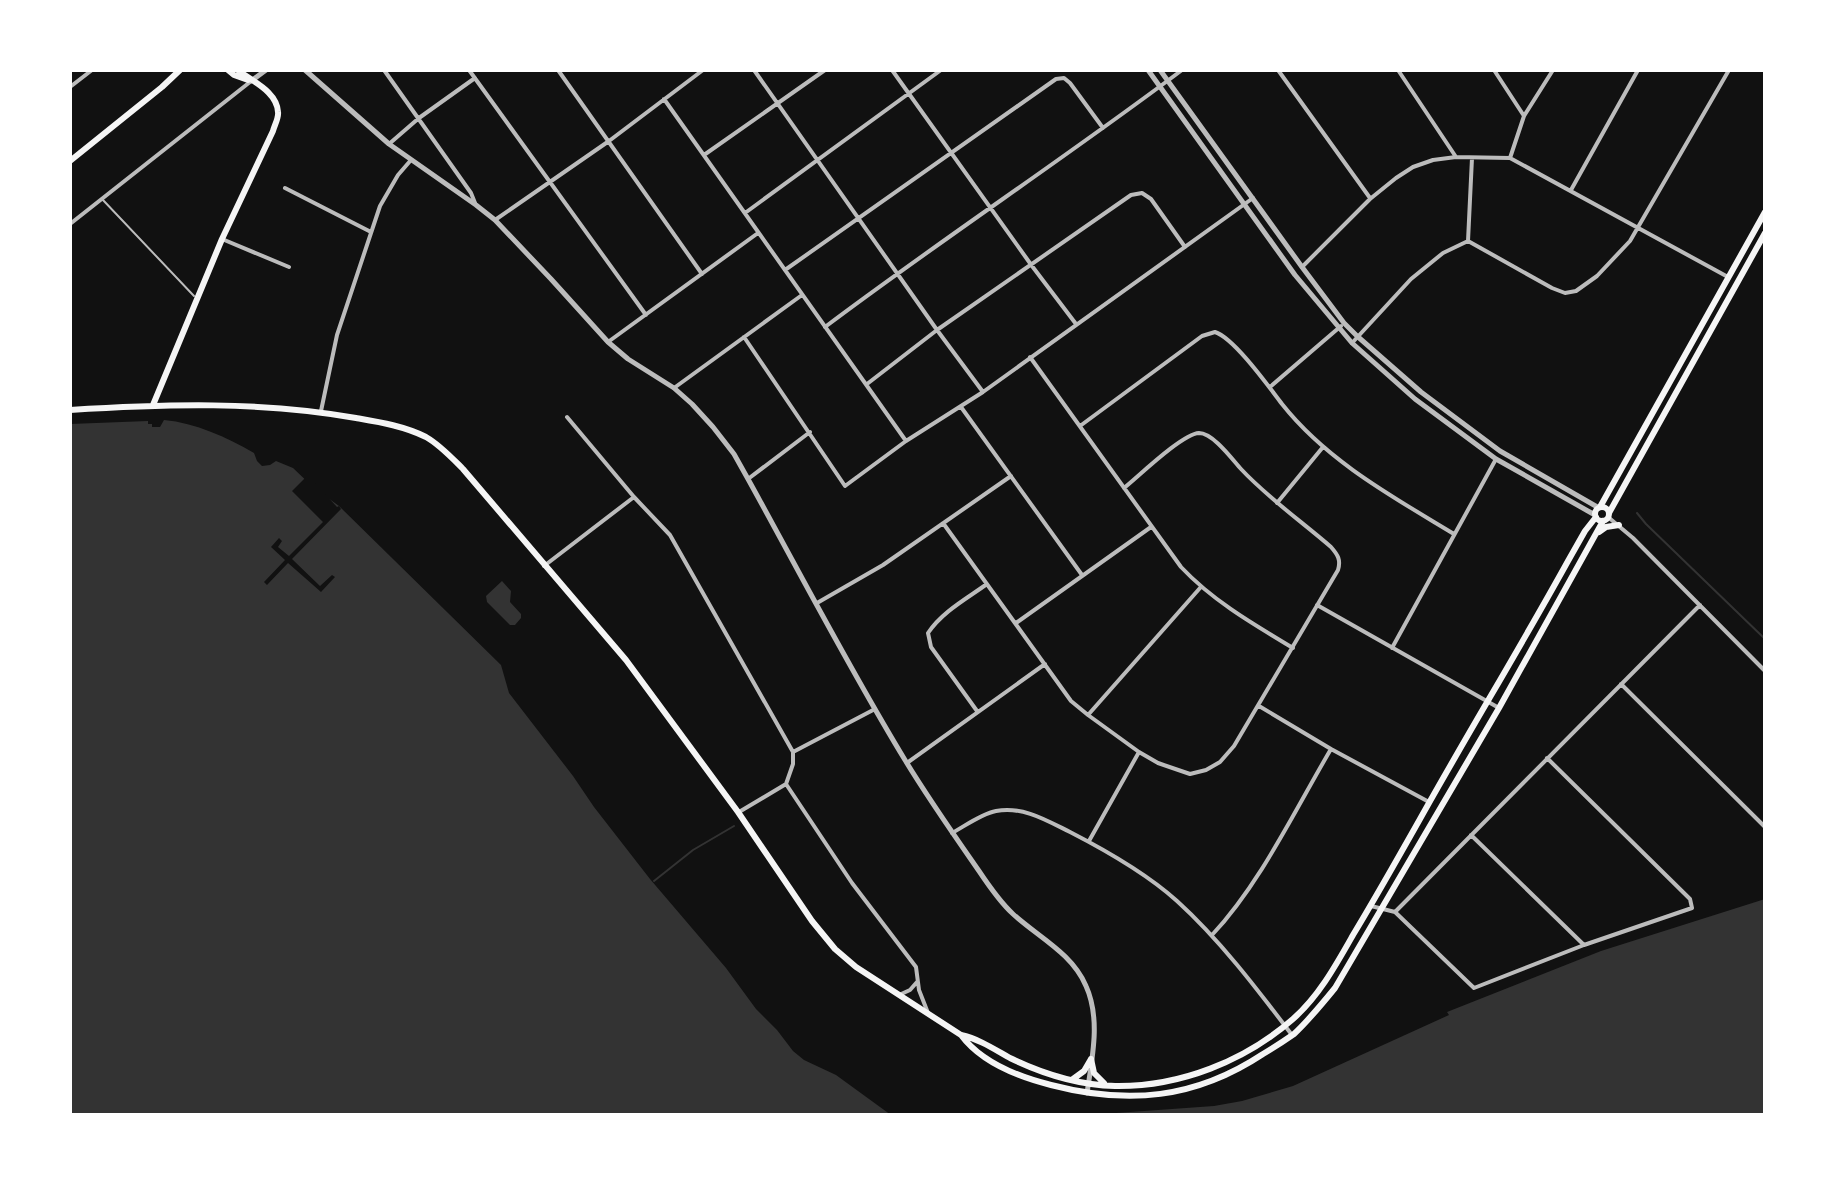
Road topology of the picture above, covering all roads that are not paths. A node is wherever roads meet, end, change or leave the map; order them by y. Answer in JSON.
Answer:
{"nodes":[{"id":1,"x":92,"y":70,"type":"edge"},
{"id":2,"x":180,"y":70,"type":"edge"},
{"id":3,"x":228,"y":70,"type":"edge"},
{"id":4,"x":238,"y":70,"type":"edge"},
{"id":5,"x":266,"y":70,"type":"edge"},
{"id":6,"x":305,"y":70,"type":"edge"},
{"id":7,"x":384,"y":70,"type":"edge"},
{"id":8,"x":469,"y":70,"type":"edge"},
{"id":9,"x":558,"y":70,"type":"edge"},
{"id":10,"x":703,"y":70,"type":"edge"},
{"id":11,"x":754,"y":70,"type":"edge"},
{"id":12,"x":825,"y":70,"type":"edge"},
{"id":13,"x":892,"y":70,"type":"edge"},
{"id":14,"x":941,"y":70,"type":"edge"},
{"id":15,"x":1148,"y":70,"type":"edge"},
{"id":16,"x":1160,"y":70,"type":"edge"},
{"id":17,"x":1182,"y":70,"type":"edge"},
{"id":18,"x":1278,"y":70,"type":"edge"},
{"id":19,"x":1398,"y":70,"type":"edge"},
{"id":20,"x":1494,"y":70,"type":"edge"},
{"id":21,"x":1553,"y":70,"type":"edge"},
{"id":22,"x":1638,"y":70,"type":"edge"},
{"id":23,"x":1729,"y":70,"type":"edge"},
{"id":24,"x":475,"y":78,"type":"junction"},
{"id":25,"x":251,"y":81,"type":"junction"},
{"id":26,"x":1168,"y":81,"type":"junction"},
{"id":27,"x":70,"y":87,"type":"edge"},
{"id":28,"x":1160,"y":87,"type":"junction"},
{"id":29,"x":909,"y":94,"type":"junction"},
{"id":30,"x":664,"y":99,"type":"junction"},
{"id":31,"x":777,"y":103,"type":"junction"},
{"id":32,"x":1524,"y":116,"type":"junction"},
{"id":33,"x":419,"y":118,"type":"junction"},
{"id":34,"x":1103,"y":128,"type":"junction"},
{"id":35,"x":609,"y":141,"type":"junction"},
{"id":36,"x":389,"y":144,"type":"junction"},
{"id":37,"x":952,"y":153,"type":"junction"},
{"id":38,"x":704,"y":155,"type":"junction"},
{"id":39,"x":1456,"y":157,"type":"junction"},
{"id":40,"x":1472,"y":158,"type":"junction"},
{"id":41,"x":1510,"y":158,"type":"junction"},
{"id":42,"x":411,"y":160,"type":"junction"},
{"id":43,"x":818,"y":160,"type":"junction"},
{"id":44,"x":70,"y":161,"type":"edge"},
{"id":45,"x":550,"y":181,"type":"junction"},
{"id":46,"x":285,"y":188,"type":"dead end"},
{"id":47,"x":1571,"y":191,"type":"junction"},
{"id":48,"x":101,"y":198,"type":"junction"},
{"id":49,"x":1253,"y":198,"type":"junction"},
{"id":50,"x":1370,"y":199,"type":"junction"},
{"id":51,"x":1245,"y":204,"type":"junction"},
{"id":52,"x":476,"y":205,"type":"junction"},
{"id":53,"x":991,"y":208,"type":"junction"},
{"id":54,"x":1765,"y":212,"type":"edge"},
{"id":55,"x":745,"y":213,"type":"junction"},
{"id":56,"x":859,"y":218,"type":"junction"},
{"id":57,"x":495,"y":220,"type":"junction"},
{"id":58,"x":70,"y":224,"type":"edge"},
{"id":59,"x":1638,"y":227,"type":"junction"},
{"id":60,"x":371,"y":232,"type":"junction"},
{"id":61,"x":759,"y":233,"type":"junction"},
{"id":62,"x":1765,"y":233,"type":"edge"},
{"id":63,"x":222,"y":239,"type":"junction"},
{"id":64,"x":1468,"y":241,"type":"junction"},
{"id":65,"x":1185,"y":247,"type":"junction"},
{"id":66,"x":1032,"y":266,"type":"junction"},
{"id":67,"x":289,"y":267,"type":"dead end"},
{"id":68,"x":1302,"y":267,"type":"junction"},
{"id":69,"x":785,"y":270,"type":"junction"},
{"id":70,"x":898,"y":272,"type":"junction"},
{"id":71,"x":702,"y":274,"type":"junction"},
{"id":72,"x":1728,"y":277,"type":"junction"},
{"id":73,"x":802,"y":295,"type":"junction"},
{"id":74,"x":197,"y":298,"type":"junction"},
{"id":75,"x":646,"y":315,"type":"junction"},
{"id":76,"x":1344,"y":323,"type":"junction"},
{"id":77,"x":1076,"y":324,"type":"junction"},
{"id":78,"x":825,"y":327,"type":"junction"},
{"id":79,"x":1338,"y":329,"type":"junction"},
{"id":80,"x":937,"y":330,"type":"junction"},
{"id":81,"x":1357,"y":336,"type":"junction"},
{"id":82,"x":744,"y":337,"type":"junction"},
{"id":83,"x":608,"y":342,"type":"junction"},
{"id":84,"x":1352,"y":343,"type":"junction"},
{"id":85,"x":1030,"y":357,"type":"junction"},
{"id":86,"x":867,"y":384,"type":"junction"},
{"id":87,"x":1270,"y":387,"type":"junction"},
{"id":88,"x":674,"y":388,"type":"junction"},
{"id":89,"x":983,"y":392,"type":"junction"},
{"id":90,"x":153,"y":405,"type":"junction"},
{"id":91,"x":961,"y":407,"type":"junction"},
{"id":92,"x":70,"y":410,"type":"edge"},
{"id":93,"x":321,"y":411,"type":"junction"},
{"id":94,"x":567,"y":417,"type":"dead end"},
{"id":95,"x":1080,"y":426,"type":"junction"},
{"id":96,"x":1470,"y":430,"type":"junction"},
{"id":97,"x":810,"y":432,"type":"junction"},
{"id":98,"x":1466,"y":436,"type":"junction"},
{"id":99,"x":906,"y":441,"type":"junction"},
{"id":100,"x":1323,"y":447,"type":"junction"},
{"id":101,"x":1496,"y":459,"type":"junction"},
{"id":102,"x":1011,"y":476,"type":"junction"},
{"id":103,"x":748,"y":479,"type":"junction"},
{"id":104,"x":1124,"y":488,"type":"junction"},
{"id":105,"x":634,"y":497,"type":"junction"},
{"id":106,"x":1277,"y":503,"type":"junction"},
{"id":107,"x":1602,"y":514,"type":"junction"},
{"id":108,"x":943,"y":523,"type":"junction"},
{"id":109,"x":1619,"y":525,"type":"junction"},
{"id":110,"x":1151,"y":527,"type":"junction"},
{"id":111,"x":1454,"y":534,"type":"junction"},
{"id":112,"x":1596,"y":534,"type":"junction"},
{"id":113,"x":544,"y":566,"type":"junction"},
{"id":114,"x":1082,"y":575,"type":"junction"},
{"id":115,"x":987,"y":584,"type":"junction"},
{"id":116,"x":1200,"y":588,"type":"junction"},
{"id":117,"x":817,"y":603,"type":"junction"},
{"id":118,"x":1317,"y":605,"type":"junction"},
{"id":119,"x":1700,"y":605,"type":"junction"},
{"id":120,"x":1015,"y":624,"type":"junction"},
{"id":121,"x":1293,"y":648,"type":"junction"},
{"id":122,"x":1392,"y":648,"type":"junction"},
{"id":123,"x":1045,"y":664,"type":"junction"},
{"id":124,"x":1765,"y":671,"type":"edge"},
{"id":125,"x":1621,"y":684,"type":"junction"},
{"id":126,"x":1489,"y":702,"type":"junction"},
{"id":127,"x":1259,"y":706,"type":"junction"},
{"id":128,"x":1499,"y":708,"type":"junction"},
{"id":129,"x":875,"y":709,"type":"junction"},
{"id":130,"x":977,"y":711,"type":"junction"},
{"id":131,"x":1088,"y":715,"type":"junction"},
{"id":132,"x":1331,"y":749,"type":"junction"},
{"id":133,"x":793,"y":752,"type":"junction"},
{"id":134,"x":1139,"y":752,"type":"junction"},
{"id":135,"x":1547,"y":758,"type":"junction"},
{"id":136,"x":907,"y":763,"type":"junction"},
{"id":137,"x":786,"y":784,"type":"junction"},
{"id":138,"x":1429,"y":802,"type":"junction"},
{"id":139,"x":738,"y":812,"type":"junction"},
{"id":140,"x":1765,"y":827,"type":"edge"},
{"id":141,"x":952,"y":833,"type":"junction"},
{"id":142,"x":1471,"y":835,"type":"junction"},
{"id":143,"x":1088,"y":841,"type":"junction"},
{"id":144,"x":1371,"y":906,"type":"junction"},
{"id":145,"x":1381,"y":909,"type":"junction"},
{"id":146,"x":1395,"y":912,"type":"junction"},
{"id":147,"x":1212,"y":935,"type":"junction"},
{"id":148,"x":1584,"y":945,"type":"junction"},
{"id":149,"x":918,"y":980,"type":"junction"},
{"id":150,"x":899,"y":995,"type":"junction"},
{"id":151,"x":928,"y":1013,"type":"junction"},
{"id":152,"x":1284,"y":1025,"type":"junction"},
{"id":153,"x":961,"y":1035,"type":"junction"},
{"id":154,"x":1292,"y":1035,"type":"junction"},
{"id":155,"x":1091,"y":1059,"type":"junction"},
{"id":156,"x":1064,"y":1079,"type":"junction"},
{"id":157,"x":1088,"y":1083,"type":"junction"},
{"id":158,"x":1111,"y":1086,"type":"junction"},
{"id":159,"x":1087,"y":1093,"type":"junction"}],
"edges":[{"from":1,"to":27,"type":"street"},
{"from":2,"to":44,"type":"main road"},
{"from":3,"to":25,"type":"main road"},
{"from":4,"to":25,"type":"main road"},
{"from":5,"to":25,"type":"street"},
{"from":6,"to":36,"type":"street"},
{"from":7,"to":33,"type":"street"},
{"from":8,"to":24,"type":"street"},
{"from":9,"to":35,"type":"street"},
{"from":10,"to":30,"type":"street"},
{"from":11,"to":31,"type":"street"},
{"from":12,"to":31,"type":"street"},
{"from":13,"to":29,"type":"street"},
{"from":14,"to":29,"type":"street"},
{"from":15,"to":28,"type":"street"},
{"from":16,"to":26,"type":"street"},
{"from":17,"to":26,"type":"street"},
{"from":18,"to":50,"type":"street"},
{"from":19,"to":39,"type":"street"},
{"from":20,"to":32,"type":"street"},
{"from":21,"to":32,"type":"street"},
{"from":22,"to":47,"type":"street"},
{"from":23,"to":59,"type":"street"},
{"from":24,"to":33,"type":"street"},
{"from":24,"to":45,"type":"street"},
{"from":25,"to":48,"type":"street"},
{"from":25,"to":63,"type":"main road"},
{"from":26,"to":28,"type":"street"},
{"from":26,"to":49,"type":"street"},
{"from":28,"to":34,"type":"street"},
{"from":28,"to":51,"type":"street"},
{"from":29,"to":37,"type":"street"},
{"from":29,"to":43,"type":"street"},
{"from":30,"to":35,"type":"street"},
{"from":30,"to":38,"type":"street"},
{"from":31,"to":38,"type":"street"},
{"from":31,"to":43,"type":"street"},
{"from":32,"to":41,"type":"street"},
{"from":33,"to":36,"type":"street"},
{"from":33,"to":52,"type":"street"},
{"from":34,"to":37,"type":"street"},
{"from":34,"to":53,"type":"street"},
{"from":35,"to":45,"type":"street"},
{"from":35,"to":71,"type":"street"},
{"from":36,"to":42,"type":"street"},
{"from":37,"to":53,"type":"street"},
{"from":37,"to":56,"type":"street"},
{"from":38,"to":55,"type":"street"},
{"from":39,"to":40,"type":"street"},
{"from":39,"to":50,"type":"street"},
{"from":40,"to":41,"type":"street"},
{"from":40,"to":64,"type":"street"},
{"from":41,"to":47,"type":"street"},
{"from":42,"to":52,"type":"street"},
{"from":42,"to":60,"type":"street"},
{"from":43,"to":55,"type":"street"},
{"from":43,"to":56,"type":"street"},
{"from":45,"to":57,"type":"street"},
{"from":45,"to":75,"type":"street"},
{"from":46,"to":60,"type":"street"},
{"from":47,"to":59,"type":"street"},
{"from":48,"to":58,"type":"street"},
{"from":48,"to":74,"type":"lane"},
{"from":49,"to":51,"type":"street"},
{"from":49,"to":68,"type":"street"},
{"from":50,"to":68,"type":"street"},
{"from":51,"to":65,"type":"street"},
{"from":51,"to":79,"type":"street"},
{"from":52,"to":57,"type":"street"},
{"from":53,"to":66,"type":"street"},
{"from":53,"to":70,"type":"street"},
{"from":54,"to":72,"type":"main road"},
{"from":55,"to":61,"type":"street"},
{"from":56,"to":69,"type":"street"},
{"from":56,"to":70,"type":"street"},
{"from":57,"to":83,"type":"street"},
{"from":59,"to":64,"type":"street"},
{"from":59,"to":72,"type":"street"},
{"from":60,"to":93,"type":"street"},
{"from":61,"to":69,"type":"street"},
{"from":61,"to":71,"type":"street"},
{"from":62,"to":107,"type":"main road"},
{"from":63,"to":67,"type":"street"},
{"from":63,"to":74,"type":"main road"},
{"from":64,"to":81,"type":"street"},
{"from":65,"to":66,"type":"street"},
{"from":65,"to":77,"type":"street"},
{"from":66,"to":77,"type":"street"},
{"from":66,"to":80,"type":"street"},
{"from":68,"to":76,"type":"street"},
{"from":69,"to":73,"type":"street"},
{"from":70,"to":78,"type":"street"},
{"from":70,"to":80,"type":"street"},
{"from":71,"to":75,"type":"street"},
{"from":72,"to":107,"type":"main road"},
{"from":73,"to":78,"type":"street"},
{"from":73,"to":82,"type":"street"},
{"from":74,"to":90,"type":"main road"},
{"from":75,"to":83,"type":"street"},
{"from":76,"to":79,"type":"street"},
{"from":76,"to":81,"type":"street"},
{"from":77,"to":85,"type":"street"},
{"from":78,"to":86,"type":"street"},
{"from":79,"to":84,"type":"street"},
{"from":79,"to":87,"type":"street"},
{"from":80,"to":86,"type":"street"},
{"from":80,"to":89,"type":"street"},
{"from":81,"to":84,"type":"street"},
{"from":81,"to":96,"type":"street"},
{"from":82,"to":88,"type":"street"},
{"from":82,"to":97,"type":"street"},
{"from":83,"to":88,"type":"street"},
{"from":84,"to":98,"type":"street"},
{"from":85,"to":89,"type":"street"},
{"from":85,"to":95,"type":"street"},
{"from":86,"to":99,"type":"street"},
{"from":87,"to":95,"type":"street"},
{"from":87,"to":100,"type":"street"},
{"from":88,"to":103,"type":"street"},
{"from":89,"to":91,"type":"street"},
{"from":90,"to":92,"type":"main road"},
{"from":90,"to":93,"type":"main road"},
{"from":91,"to":99,"type":"street"},
{"from":91,"to":102,"type":"street"},
{"from":93,"to":113,"type":"main road"},
{"from":94,"to":105,"type":"street"},
{"from":95,"to":104,"type":"street"},
{"from":96,"to":98,"type":"street"},
{"from":96,"to":107,"type":"street"},
{"from":97,"to":99,"type":"street"},
{"from":97,"to":103,"type":"street"},
{"from":98,"to":101,"type":"street"},
{"from":100,"to":106,"type":"street"},
{"from":100,"to":111,"type":"street"},
{"from":101,"to":107,"type":"street"},
{"from":101,"to":111,"type":"street"},
{"from":102,"to":108,"type":"street"},
{"from":102,"to":114,"type":"street"},
{"from":103,"to":117,"type":"street"},
{"from":104,"to":106,"type":"street"},
{"from":104,"to":110,"type":"street"},
{"from":105,"to":113,"type":"street"},
{"from":105,"to":133,"type":"street"},
{"from":106,"to":118,"type":"street"},
{"from":107,"to":109,"type":"street"},
{"from":107,"to":112,"type":"main road"},
{"from":107,"to":126,"type":"main road"},
{"from":108,"to":115,"type":"street"},
{"from":108,"to":117,"type":"street"},
{"from":109,"to":112,"type":"main road"},
{"from":109,"to":119,"type":"street"},
{"from":110,"to":114,"type":"street"},
{"from":110,"to":116,"type":"street"},
{"from":111,"to":122,"type":"street"},
{"from":112,"to":128,"type":"main road"},
{"from":113,"to":139,"type":"main road"},
{"from":114,"to":120,"type":"street"},
{"from":115,"to":120,"type":"street"},
{"from":115,"to":130,"type":"street"},
{"from":116,"to":121,"type":"street"},
{"from":116,"to":131,"type":"street"},
{"from":117,"to":129,"type":"street"},
{"from":118,"to":121,"type":"street"},
{"from":118,"to":122,"type":"street"},
{"from":119,"to":124,"type":"street"},
{"from":119,"to":125,"type":"street"},
{"from":120,"to":123,"type":"street"},
{"from":121,"to":127,"type":"street"},
{"from":122,"to":126,"type":"street"},
{"from":123,"to":130,"type":"street"},
{"from":123,"to":131,"type":"street"},
{"from":125,"to":135,"type":"street"},
{"from":125,"to":140,"type":"street"},
{"from":126,"to":128,"type":"street"},
{"from":126,"to":138,"type":"main road"},
{"from":127,"to":132,"type":"street"},
{"from":127,"to":134,"type":"street"},
{"from":128,"to":145,"type":"main road"},
{"from":129,"to":133,"type":"street"},
{"from":129,"to":136,"type":"street"},
{"from":130,"to":136,"type":"street"},
{"from":131,"to":134,"type":"street"},
{"from":132,"to":138,"type":"street"},
{"from":132,"to":147,"type":"street"},
{"from":133,"to":137,"type":"street"},
{"from":134,"to":143,"type":"street"},
{"from":135,"to":142,"type":"street"},
{"from":135,"to":148,"type":"street"},
{"from":136,"to":141,"type":"street"},
{"from":137,"to":139,"type":"street"},
{"from":137,"to":149,"type":"street"},
{"from":138,"to":144,"type":"main road"},
{"from":139,"to":150,"type":"main road"},
{"from":141,"to":143,"type":"street"},
{"from":141,"to":155,"type":"street"},
{"from":142,"to":146,"type":"street"},
{"from":142,"to":148,"type":"street"},
{"from":143,"to":147,"type":"street"},
{"from":144,"to":145,"type":"street"},
{"from":144,"to":152,"type":"main road"},
{"from":145,"to":146,"type":"street"},
{"from":145,"to":154,"type":"main road"},
{"from":146,"to":148,"type":"street"},
{"from":147,"to":152,"type":"street"},
{"from":149,"to":150,"type":"street"},
{"from":149,"to":151,"type":"street"},
{"from":150,"to":151,"type":"main road"},
{"from":151,"to":153,"type":"main road"},
{"from":152,"to":154,"type":"street"},
{"from":152,"to":158,"type":"main road"},
{"from":153,"to":156,"type":"main road"},
{"from":153,"to":159,"type":"main road"},
{"from":154,"to":159,"type":"main road"},
{"from":155,"to":156,"type":"main road"},
{"from":155,"to":157,"type":"street"},
{"from":155,"to":158,"type":"main road"},
{"from":156,"to":157,"type":"main road"},
{"from":157,"to":158,"type":"main road"},
{"from":157,"to":159,"type":"street"}]}
